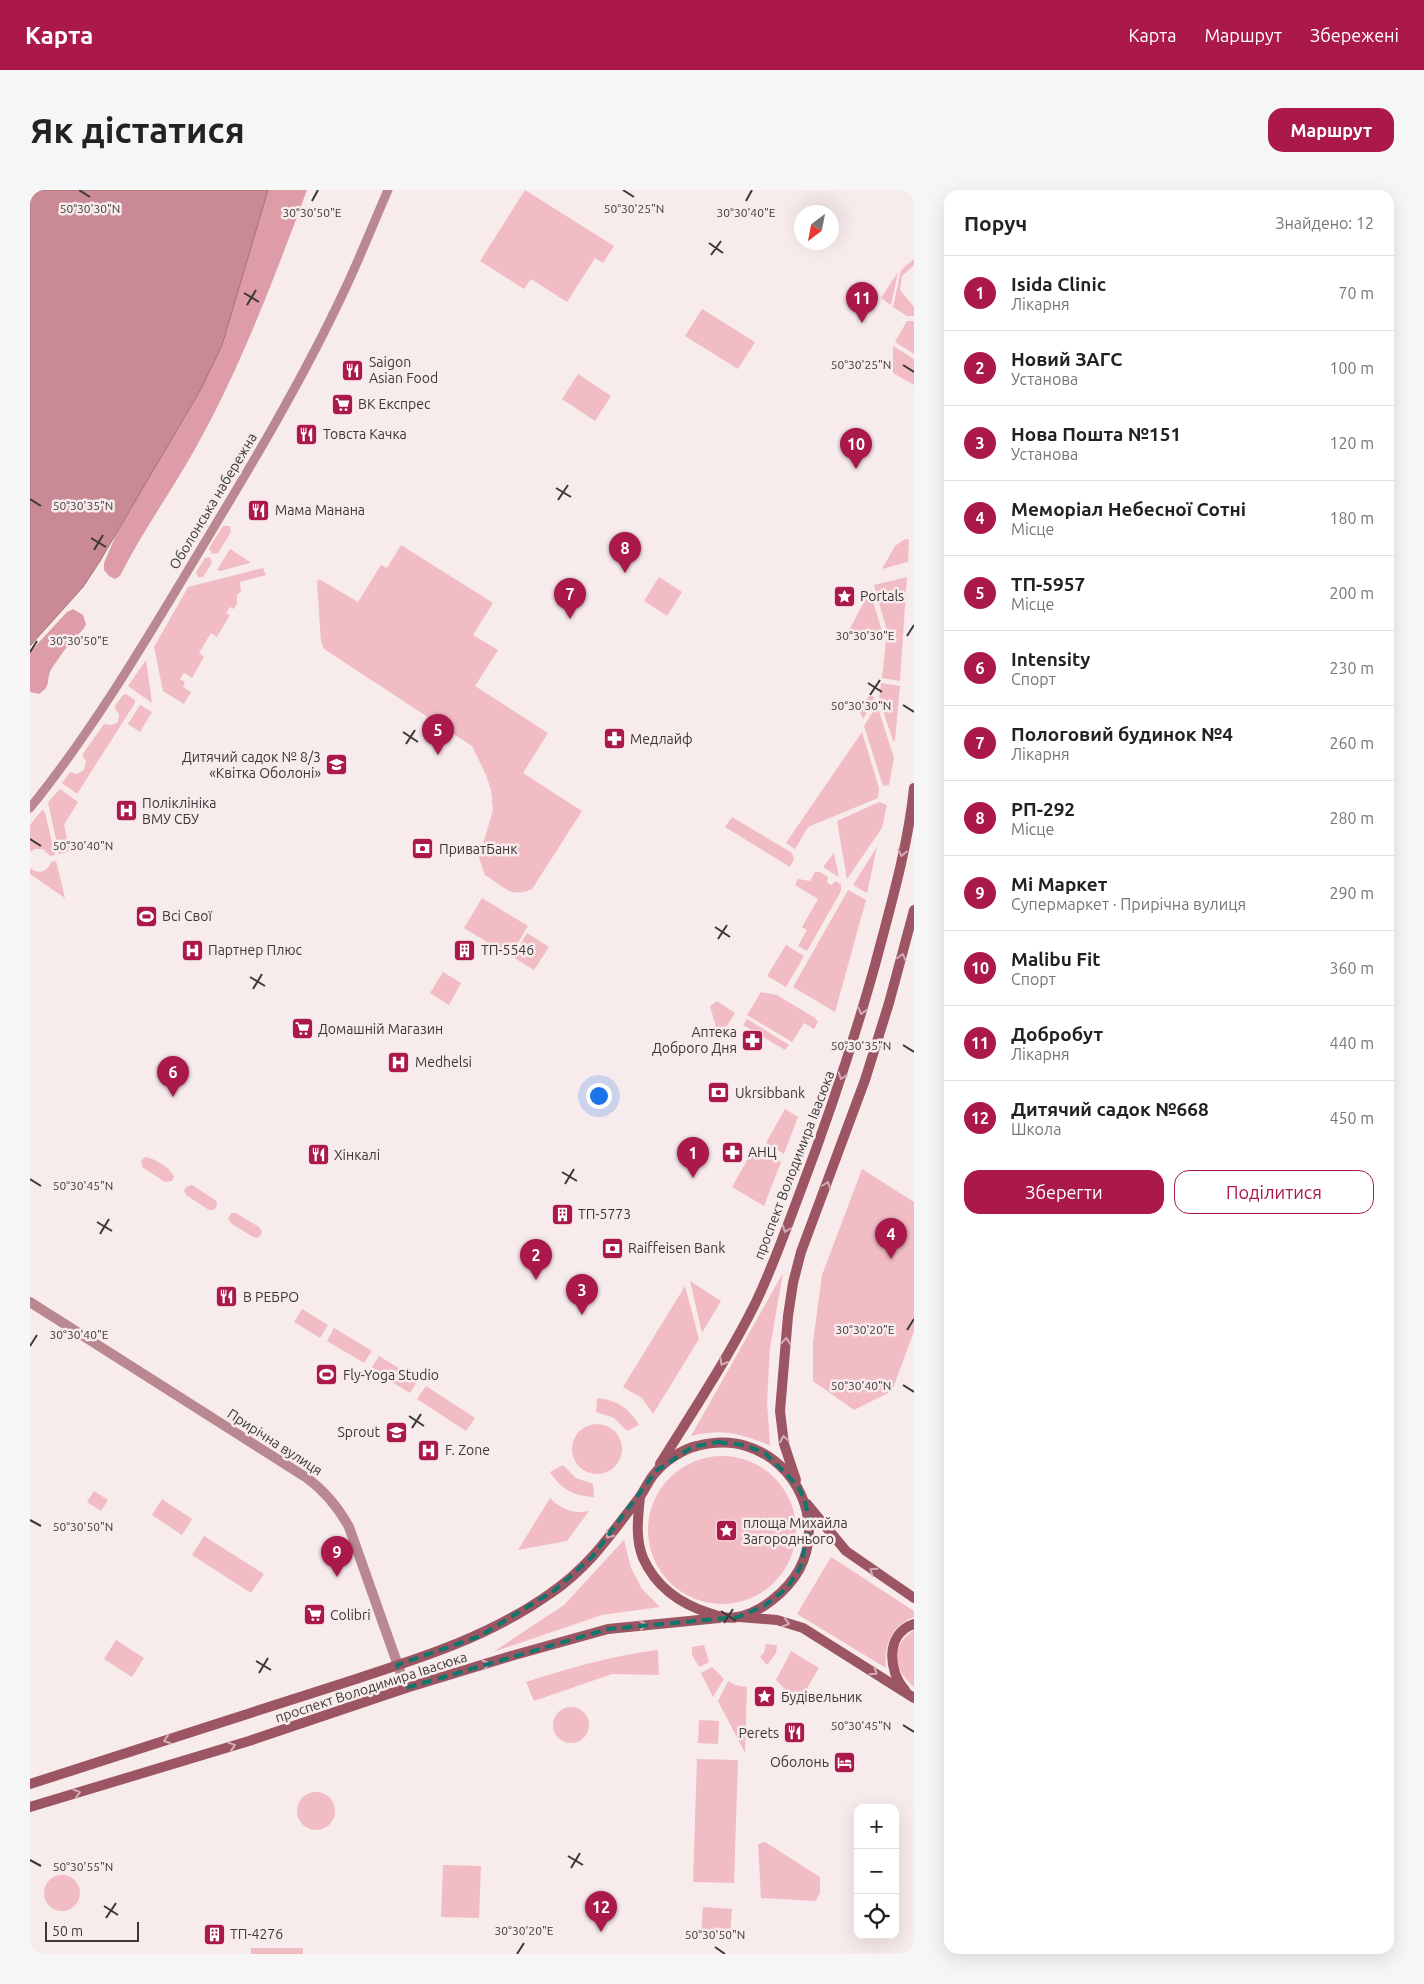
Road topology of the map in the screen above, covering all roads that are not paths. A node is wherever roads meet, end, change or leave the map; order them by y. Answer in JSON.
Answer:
{"nodes":[{"id":1,"x":388,"y":190,"type":"edge"},
{"id":2,"x":914,"y":788,"type":"edge"},
{"id":3,"x":30,"y":808,"type":"edge"},
{"id":4,"x":914,"y":910,"type":"edge"},
{"id":5,"x":30,"y":1302,"type":"edge"},
{"id":6,"x":656,"y":1471,"type":"junction"},
{"id":7,"x":798,"y":1486,"type":"junction"},
{"id":8,"x":640,"y":1497,"type":"junction"},
{"id":9,"x":805,"y":1501,"type":"junction"},
{"id":10,"x":914,"y":1598,"type":"edge"},
{"id":11,"x":738,"y":1617,"type":"junction"},
{"id":12,"x":725,"y":1618,"type":"junction"},
{"id":13,"x":914,"y":1624,"type":"edge"},
{"id":14,"x":397,"y":1665,"type":"junction"},
{"id":15,"x":406,"y":1688,"type":"junction"},
{"id":16,"x":912,"y":1696,"type":"edge"},
{"id":17,"x":30,"y":1784,"type":"edge"},
{"id":18,"x":30,"y":1807,"type":"edge"}],
"edges":[{"from":1,"to":3,"type":"street","name":"Оболонська набережна"},
{"from":2,"to":6,"type":"main road","name":"проспект Володимира Івасюка","one_way":true},
{"from":7,"to":4,"type":"main road","one_way":true},
{"from":5,"to":14,"type":"street","name":"Прирічна вулиця"},
{"from":6,"to":7,"type":"main road"},
{"from":6,"to":8,"type":"main road"},
{"from":7,"to":9,"type":"main road"},
{"from":8,"to":12,"type":"main road"},
{"from":8,"to":14,"type":"main road","name":"проспект Володимира Івасюка","one_way":true},
{"from":10,"to":9,"type":"main road","one_way":true},
{"from":9,"to":11,"type":"main road"},
{"from":11,"to":12,"type":"main road"},
{"from":11,"to":16,"type":"main road","one_way":true},
{"from":15,"to":12,"type":"main road","name":"проспект Володимира Івасюка","one_way":true},
{"from":13,"to":16,"type":"main road"},
{"from":14,"to":15,"type":"street","name":"Прирічна вулиця"},
{"from":14,"to":17,"type":"main road","name":"проспект Володимира Івасюка","one_way":true},
{"from":18,"to":15,"type":"main road","name":"проспект Володимира Івасюка","one_way":true}]}
